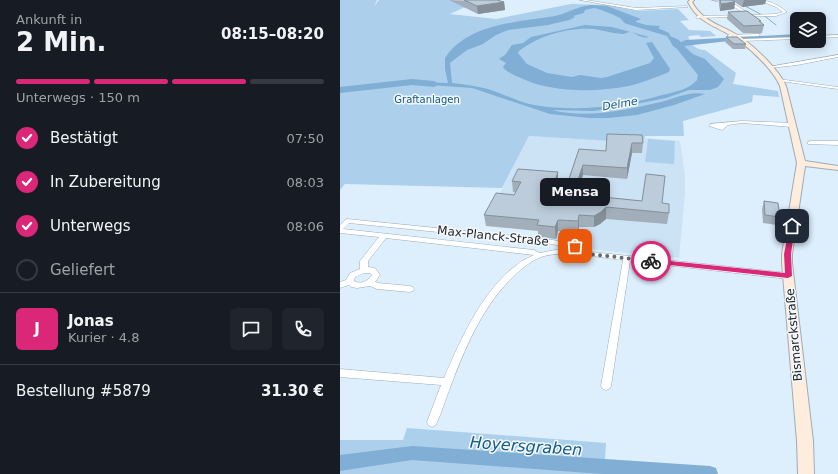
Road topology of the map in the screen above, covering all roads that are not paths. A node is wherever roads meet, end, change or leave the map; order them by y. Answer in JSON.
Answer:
{"nodes":[{"id":1,"x":581,"y":0,"type":"edge"},
{"id":2,"x":686,"y":0,"type":"edge"},
{"id":3,"x":692,"y":0,"type":"edge"},
{"id":4,"x":714,"y":0,"type":"edge"},
{"id":5,"x":759,"y":0,"type":"edge"},
{"id":6,"x":687,"y":7,"type":"junction"},
{"id":7,"x":750,"y":15,"type":"junction"},
{"id":8,"x":699,"y":17,"type":"junction"},
{"id":9,"x":765,"y":34,"type":"dead end"},
{"id":10,"x":838,"y":36,"type":"edge"},
{"id":11,"x":826,"y":37,"type":"edge"},
{"id":12,"x":736,"y":38,"type":"junction"},
{"id":13,"x":790,"y":38,"type":"edge"},
{"id":14,"x":838,"y":56,"type":"edge"},
{"id":15,"x":770,"y":67,"type":"junction"},
{"id":16,"x":780,"y":80,"type":"junction"},
{"id":17,"x":838,"y":88,"type":"edge"},
{"id":18,"x":726,"y":124,"type":"dead end"},
{"id":19,"x":792,"y":125,"type":"junction"},
{"id":20,"x":810,"y":143,"type":"dead end"},
{"id":21,"x":838,"y":143,"type":"edge"},
{"id":22,"x":801,"y":163,"type":"junction"},
{"id":23,"x":838,"y":168,"type":"edge"},
{"id":24,"x":340,"y":230,"type":"edge"},
{"id":25,"x":385,"y":235,"type":"junction"},
{"id":26,"x":580,"y":253,"type":"junction"},
{"id":27,"x":539,"y":255,"type":"junction"},
{"id":28,"x":627,"y":258,"type":"junction"},
{"id":29,"x":364,"y":270,"type":"junction"},
{"id":30,"x":788,"y":276,"type":"junction"},
{"id":31,"x":350,"y":282,"type":"junction"},
{"id":32,"x":370,"y":283,"type":"junction"},
{"id":33,"x":340,"y":286,"type":"edge"},
{"id":34,"x":410,"y":289,"type":"dead end"},
{"id":35,"x":340,"y":373,"type":"edge"},
{"id":36,"x":447,"y":382,"type":"junction"},
{"id":37,"x":606,"y":386,"type":"dead end"},
{"id":38,"x":432,"y":422,"type":"dead end"},
{"id":39,"x":806,"y":474,"type":"edge"}],
"edges":[{"from":1,"to":6,"type":"street"},
{"from":2,"to":6,"type":"main road"},
{"from":3,"to":8,"type":"main road"},
{"from":4,"to":7,"type":"street"},
{"from":5,"to":7,"type":"street"},
{"from":6,"to":8,"type":"main road"},
{"from":7,"to":8,"type":"street"},
{"from":8,"to":12,"type":"main road","name":"Bismarckstraße"},
{"from":9,"to":12,"type":"street"},
{"from":10,"to":11,"type":"street"},
{"from":12,"to":13,"type":"street"},
{"from":12,"to":15,"type":"main road","name":"Bismarckstraße"},
{"from":14,"to":15,"type":"street"},
{"from":15,"to":16,"type":"main road","name":"Bismarckstraße"},
{"from":16,"to":17,"type":"street"},
{"from":16,"to":19,"type":"main road","name":"Bismarckstraße"},
{"from":18,"to":19,"type":"street"},
{"from":19,"to":22,"type":"main road","name":"Bismarckstraße"},
{"from":20,"to":21,"type":"street"},
{"from":22,"to":23,"type":"main road"},
{"from":22,"to":30,"type":"main road","name":"Bismarckstraße"},
{"from":24,"to":25,"type":"street","name":"Max-Planck-Straße"},
{"from":24,"to":26,"type":"street","name":"Max-Planck-Straße"},
{"from":25,"to":27,"type":"street","name":"Max-Planck-Straße"},
{"from":25,"to":29,"type":"street"},
{"from":26,"to":27,"type":"street"},
{"from":26,"to":28,"type":"street","name":"Max-Planck-Straße"},
{"from":27,"to":36,"type":"street"},
{"from":28,"to":30,"type":"street","name":"Max-Planck-Straße"},
{"from":28,"to":37,"type":"street"},
{"from":29,"to":31,"type":"street"},
{"from":29,"to":32,"type":"street"},
{"from":30,"to":39,"type":"main road","name":"Bismarckstraße"},
{"from":31,"to":32,"type":"street"},
{"from":31,"to":33,"type":"street"},
{"from":32,"to":34,"type":"street"},
{"from":35,"to":36,"type":"street"},
{"from":36,"to":38,"type":"street"}]}
